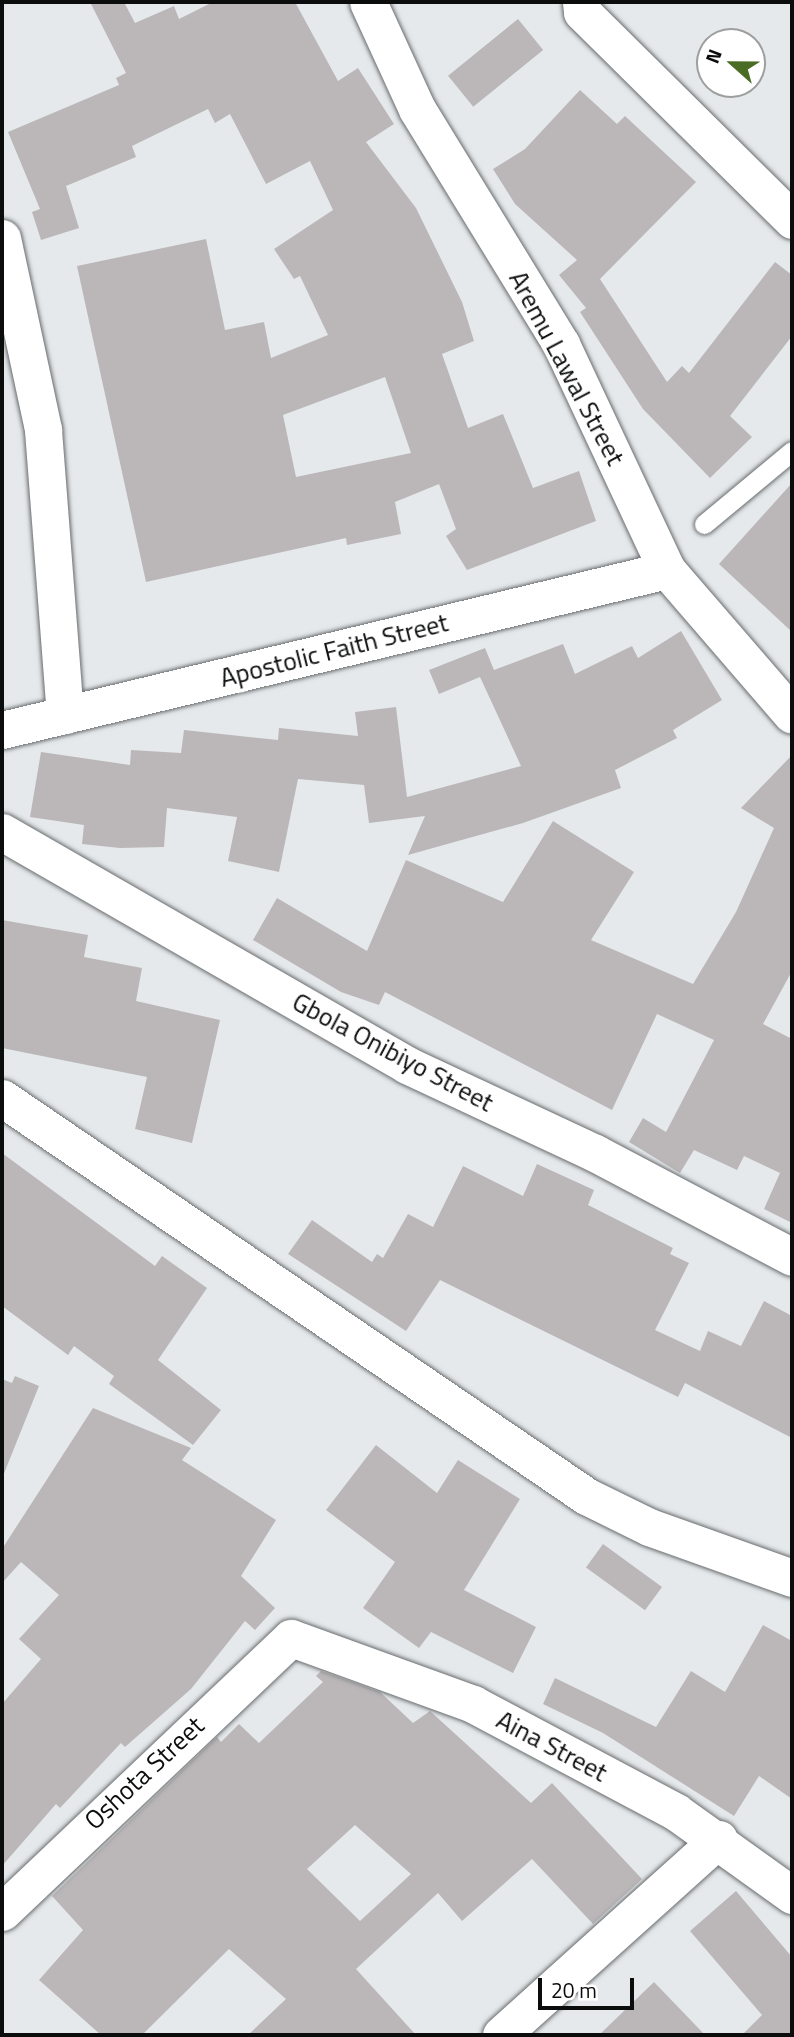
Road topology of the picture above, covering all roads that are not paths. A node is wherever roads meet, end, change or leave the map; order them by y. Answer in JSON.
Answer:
{"nodes":[{"id":1,"x":368,"y":2,"type":"edge"},
{"id":2,"x":581,"y":2,"type":"edge"},
{"id":3,"x":792,"y":220,"type":"edge"},
{"id":4,"x":2,"y":238,"type":"edge"},
{"id":5,"x":792,"y":451,"type":"edge"},
{"id":6,"x":704,"y":524,"type":"dead end"},
{"id":7,"x":667,"y":570,"type":"junction"},
{"id":8,"x":792,"y":715,"type":"edge"},
{"id":9,"x":65,"y":716,"type":"junction"},
{"id":10,"x":2,"y":730,"type":"edge"},
{"id":11,"x":2,"y":832,"type":"edge"},
{"id":12,"x":2,"y":1098,"type":"edge"},
{"id":13,"x":792,"y":1257,"type":"edge"},
{"id":14,"x":792,"y":1578,"type":"edge"},
{"id":15,"x":291,"y":1638,"type":"joint"},
{"id":16,"x":719,"y":1839,"type":"junction"},
{"id":17,"x":792,"y":1895,"type":"edge"},
{"id":18,"x":2,"y":1912,"type":"edge"},
{"id":19,"x":501,"y":2035,"type":"edge"}],
"edges":[{"from":1,"to":7,"type":"street","name":"Aremu Lawal Street"},
{"from":2,"to":3,"type":"street"},
{"from":4,"to":9,"type":"street"},
{"from":5,"to":6,"type":"lane"},
{"from":7,"to":8,"type":"street","name":"Aremu Lawal Street"},
{"from":7,"to":9,"type":"street","name":"Apostolic Faith Street"},
{"from":9,"to":10,"type":"street","name":"Apostolic Faith Street"},
{"from":11,"to":13,"type":"street","name":"Gbola Onibiyo Street"},
{"from":12,"to":14,"type":"street"},
{"from":15,"to":16,"type":"street","name":"Aina Street"},
{"from":15,"to":18,"type":"street","name":"Oshota Street"},
{"from":16,"to":17,"type":"street","name":"Aina Street"},
{"from":16,"to":19,"type":"street"}]}
